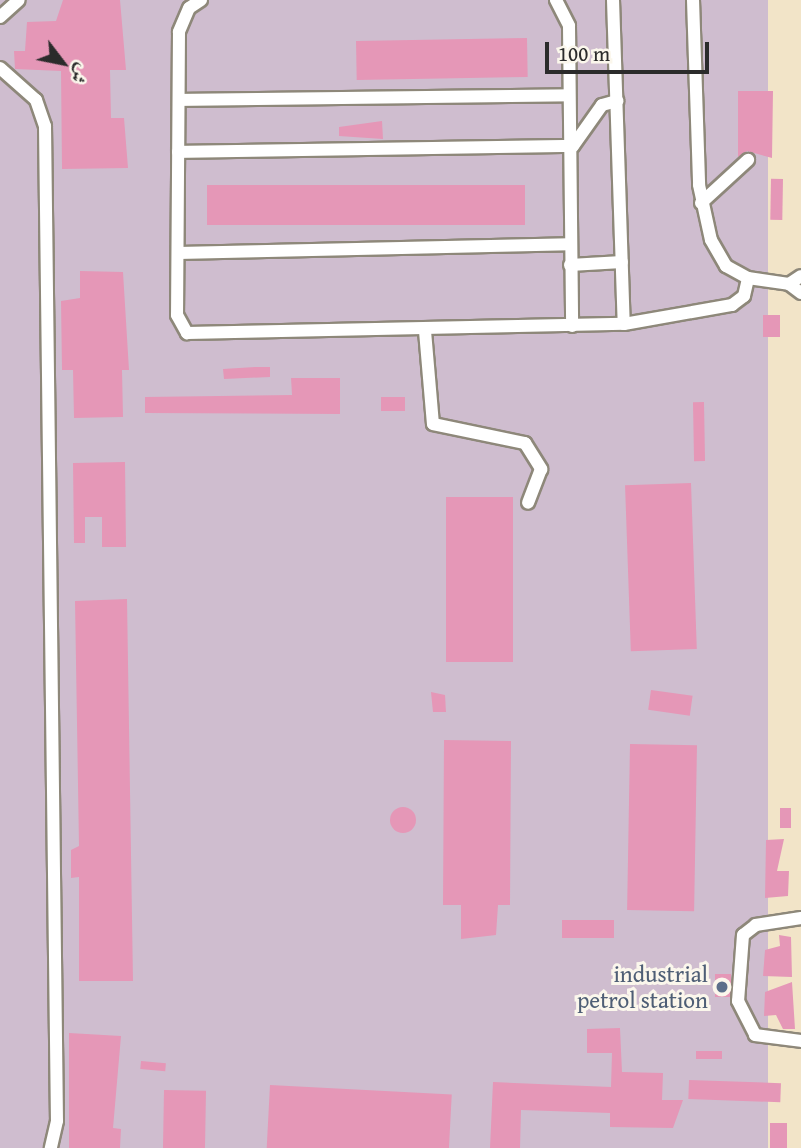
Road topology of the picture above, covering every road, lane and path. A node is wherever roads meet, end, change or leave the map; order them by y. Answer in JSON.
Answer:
{"nodes":[{"id":1,"x":19,"y":0,"type":"edge"},
{"id":2,"x":201,"y":0,"type":"edge"},
{"id":3,"x":556,"y":0,"type":"edge"},
{"id":4,"x":613,"y":0,"type":"edge"},
{"id":5,"x":693,"y":0,"type":"edge"},
{"id":6,"x":0,"y":17,"type":"edge"},
{"id":7,"x":0,"y":68,"type":"edge"},
{"id":8,"x":568,"y":95,"type":"junction"},
{"id":9,"x":179,"y":100,"type":"junction"},
{"id":10,"x":617,"y":101,"type":"junction"},
{"id":11,"x":569,"y":147,"type":"junction"},
{"id":12,"x":178,"y":152,"type":"junction"},
{"id":13,"x":748,"y":160,"type":"dead end"},
{"id":14,"x":701,"y":203,"type":"junction"},
{"id":15,"x":569,"y":244,"type":"junction"},
{"id":16,"x":178,"y":253,"type":"junction"},
{"id":17,"x":622,"y":262,"type":"junction"},
{"id":18,"x":570,"y":265,"type":"junction"},
{"id":19,"x":801,"y":276,"type":"edge"},
{"id":20,"x":748,"y":278,"type":"junction"},
{"id":21,"x":789,"y":284,"type":"junction"},
{"id":22,"x":801,"y":293,"type":"edge"},
{"id":23,"x":624,"y":324,"type":"junction"},
{"id":24,"x":572,"y":326,"type":"junction"},
{"id":25,"x":425,"y":331,"type":"junction"},
{"id":26,"x":528,"y":503,"type":"dead end"},
{"id":27,"x":801,"y":918,"type":"edge"},
{"id":28,"x":801,"y":1041,"type":"edge"},
{"id":29,"x":51,"y":1148,"type":"edge"}],
"edges":[{"from":1,"to":6,"type":"street"},
{"from":2,"to":9,"type":"street"},
{"from":3,"to":8,"type":"street"},
{"from":4,"to":10,"type":"street"},
{"from":5,"to":14,"type":"street"},
{"from":7,"to":29,"type":"street"},
{"from":8,"to":9,"type":"street"},
{"from":8,"to":11,"type":"street"},
{"from":9,"to":12,"type":"street"},
{"from":10,"to":11,"type":"street"},
{"from":10,"to":17,"type":"street"},
{"from":11,"to":12,"type":"street"},
{"from":11,"to":15,"type":"street"},
{"from":12,"to":16,"type":"street"},
{"from":13,"to":14,"type":"street"},
{"from":14,"to":20,"type":"street"},
{"from":15,"to":16,"type":"street"},
{"from":15,"to":18,"type":"street"},
{"from":16,"to":25,"type":"street"},
{"from":17,"to":18,"type":"street"},
{"from":17,"to":23,"type":"street"},
{"from":18,"to":24,"type":"street"},
{"from":19,"to":21,"type":"street"},
{"from":20,"to":21,"type":"street"},
{"from":20,"to":23,"type":"street"},
{"from":21,"to":22,"type":"street"},
{"from":23,"to":24,"type":"street"},
{"from":24,"to":25,"type":"street"},
{"from":25,"to":26,"type":"street"},
{"from":27,"to":28,"type":"street"}]}
